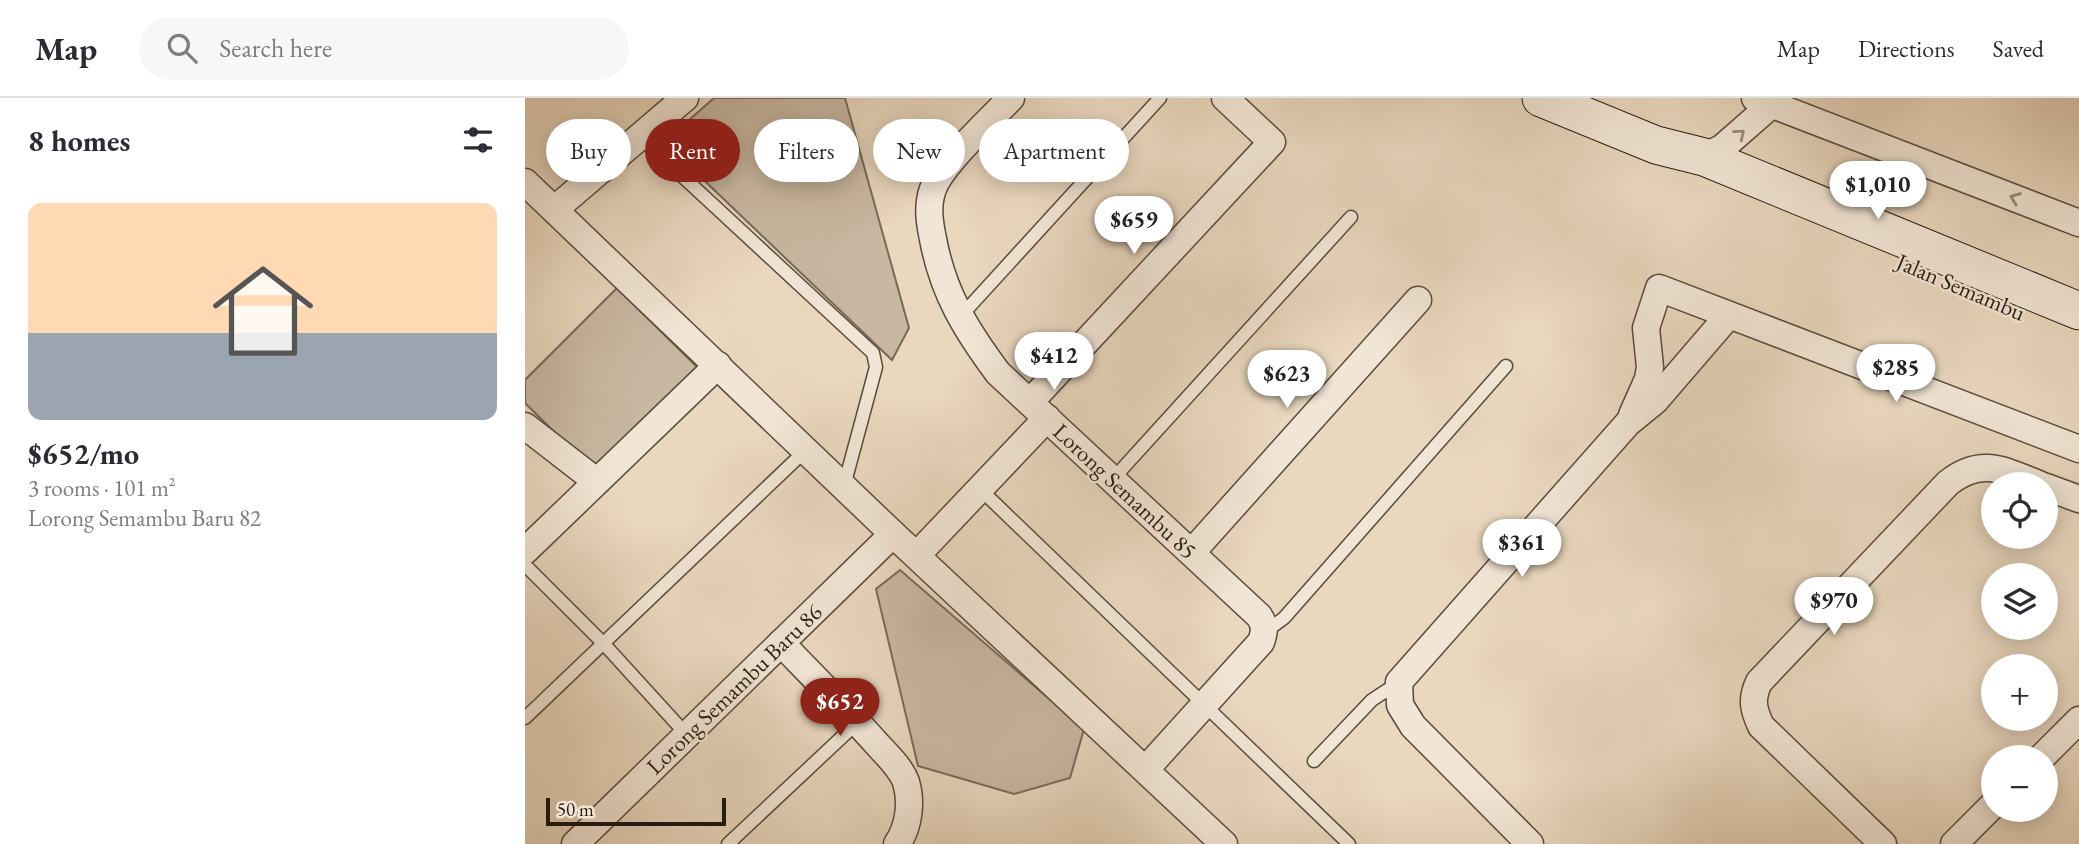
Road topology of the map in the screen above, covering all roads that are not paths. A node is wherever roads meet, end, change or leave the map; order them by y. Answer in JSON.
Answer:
{"nodes":[{"id":1,"x":685,"y":98,"type":"edge"},
{"id":2,"x":1011,"y":98,"type":"edge"},
{"id":3,"x":1160,"y":98,"type":"edge"},
{"id":4,"x":1225,"y":98,"type":"edge"},
{"id":5,"x":1541,"y":98,"type":"edge"},
{"id":6,"x":1769,"y":101,"type":"edge"},
{"id":7,"x":640,"y":137,"type":"junction"},
{"id":8,"x":1656,"y":145,"type":"junction"},
{"id":9,"x":1704,"y":158,"type":"junction"},
{"id":10,"x":525,"y":182,"type":"edge"},
{"id":11,"x":555,"y":209,"type":"junction"},
{"id":12,"x":1351,"y":217,"type":"dead end"},
{"id":13,"x":2079,"y":223,"type":"edge"},
{"id":14,"x":1418,"y":300,"type":"dead end"},
{"id":15,"x":2079,"y":311,"type":"edge"},
{"id":16,"x":1729,"y":315,"type":"junction"},
{"id":17,"x":960,"y":317,"type":"junction"},
{"id":18,"x":2079,"y":336,"type":"edge"},
{"id":19,"x":718,"y":365,"type":"junction"},
{"id":20,"x":1506,"y":366,"type":"dead end"},
{"id":21,"x":1039,"y":410,"type":"junction"},
{"id":22,"x":1627,"y":423,"type":"junction"},
{"id":23,"x":525,"y":426,"type":"edge"},
{"id":24,"x":2079,"y":449,"type":"edge"},
{"id":25,"x":806,"y":450,"type":"junction"},
{"id":26,"x":2008,"y":472,"type":"edge"},
{"id":27,"x":1113,"y":479,"type":"junction"},
{"id":28,"x":596,"y":481,"type":"junction"},
{"id":29,"x":844,"y":486,"type":"junction"},
{"id":30,"x":980,"y":489,"type":"junction"},
{"id":31,"x":2058,"y":491,"type":"edge"},
{"id":32,"x":2079,"y":499,"type":"edge"},
{"id":33,"x":893,"y":534,"type":"junction"},
{"id":34,"x":525,"y":551,"type":"edge"},
{"id":35,"x":1192,"y":552,"type":"junction"},
{"id":36,"x":917,"y":555,"type":"junction"},
{"id":37,"x":525,"y":565,"type":"edge"},
{"id":38,"x":1265,"y":632,"type":"junction"},
{"id":39,"x":781,"y":643,"type":"junction"},
{"id":40,"x":604,"y":644,"type":"junction"},
{"id":41,"x":1399,"y":682,"type":"junction"},
{"id":42,"x":1205,"y":704,"type":"junction"},
{"id":43,"x":525,"y":718,"type":"edge"},
{"id":44,"x":2079,"y":720,"type":"edge"},
{"id":45,"x":858,"y":722,"type":"junction"},
{"id":46,"x":686,"y":734,"type":"junction"},
{"id":47,"x":2054,"y":745,"type":"edge"},
{"id":48,"x":1314,"y":761,"type":"dead end"},
{"id":49,"x":1146,"y":769,"type":"junction"},
{"id":50,"x":1981,"y":817,"type":"edge"},
{"id":51,"x":581,"y":842,"type":"edge"},
{"id":52,"x":728,"y":844,"type":"edge"},
{"id":53,"x":897,"y":844,"type":"edge"},
{"id":54,"x":1224,"y":844,"type":"edge"},
{"id":55,"x":1349,"y":844,"type":"edge"},
{"id":56,"x":1530,"y":844,"type":"edge"},
{"id":57,"x":1883,"y":844,"type":"edge"},
{"id":58,"x":1954,"y":844,"type":"edge"}],
"edges":[{"from":1,"to":7,"type":"street"},
{"from":2,"to":17,"type":"street","name":"Lorong Semambu 85"},
{"from":3,"to":17,"type":"lane"},
{"from":4,"to":21,"type":"street"},
{"from":5,"to":8,"type":"main road","name":"Jalan Semambu"},
{"from":9,"to":6,"type":"street","one_way":true},
{"from":13,"to":6,"type":"street","one_way":true},
{"from":7,"to":11,"type":"street"},
{"from":7,"to":29,"type":"lane"},
{"from":8,"to":9,"type":"main road","name":"Jalan Semambu"},
{"from":8,"to":18,"type":"main road","name":"Jalan Semambu"},
{"from":9,"to":15,"type":"main road","name":"Jalan Semambu"},
{"from":10,"to":11,"type":"street"},
{"from":11,"to":19,"type":"street"},
{"from":12,"to":27,"type":"lane"},
{"from":14,"to":35,"type":"street"},
{"from":16,"to":22,"type":"street"},
{"from":16,"to":22,"type":"street"},
{"from":16,"to":24,"type":"street"},
{"from":17,"to":21,"type":"street","name":"Lorong Semambu 85"},
{"from":19,"to":25,"type":"street"},
{"from":19,"to":28,"type":"street"},
{"from":20,"to":38,"type":"lane"},
{"from":21,"to":27,"type":"street","name":"Lorong Semambu 85"},
{"from":21,"to":30,"type":"street"},
{"from":22,"to":41,"type":"street"},
{"from":23,"to":28,"type":"street"},
{"from":25,"to":29,"type":"street"},
{"from":25,"to":40,"type":"lane"},
{"from":26,"to":57,"type":"street"},
{"from":27,"to":35,"type":"street","name":"Lorong Semambu 85"},
{"from":28,"to":34,"type":"street"},
{"from":29,"to":33,"type":"street"},
{"from":30,"to":36,"type":"street"},
{"from":30,"to":42,"type":"lane"},
{"from":31,"to":32,"type":"street"},
{"from":33,"to":36,"type":"street"},
{"from":33,"to":39,"type":"street","name":"Lorong Semambu Baru 86"},
{"from":35,"to":38,"type":"street","name":"Lorong Semambu 85"},
{"from":36,"to":49,"type":"street"},
{"from":37,"to":40,"type":"lane"},
{"from":38,"to":42,"type":"street"},
{"from":39,"to":45,"type":"street"},
{"from":39,"to":46,"type":"street","name":"Lorong Semambu Baru 86"},
{"from":40,"to":43,"type":"lane"},
{"from":40,"to":46,"type":"lane"},
{"from":41,"to":48,"type":"lane"},
{"from":41,"to":56,"type":"street"},
{"from":42,"to":49,"type":"street"},
{"from":42,"to":55,"type":"lane"},
{"from":44,"to":47,"type":"street"},
{"from":45,"to":52,"type":"lane"},
{"from":45,"to":53,"type":"street"},
{"from":46,"to":51,"type":"street","name":"Lorong Semambu Baru 86"},
{"from":49,"to":54,"type":"street"},
{"from":50,"to":58,"type":"street"}]}
